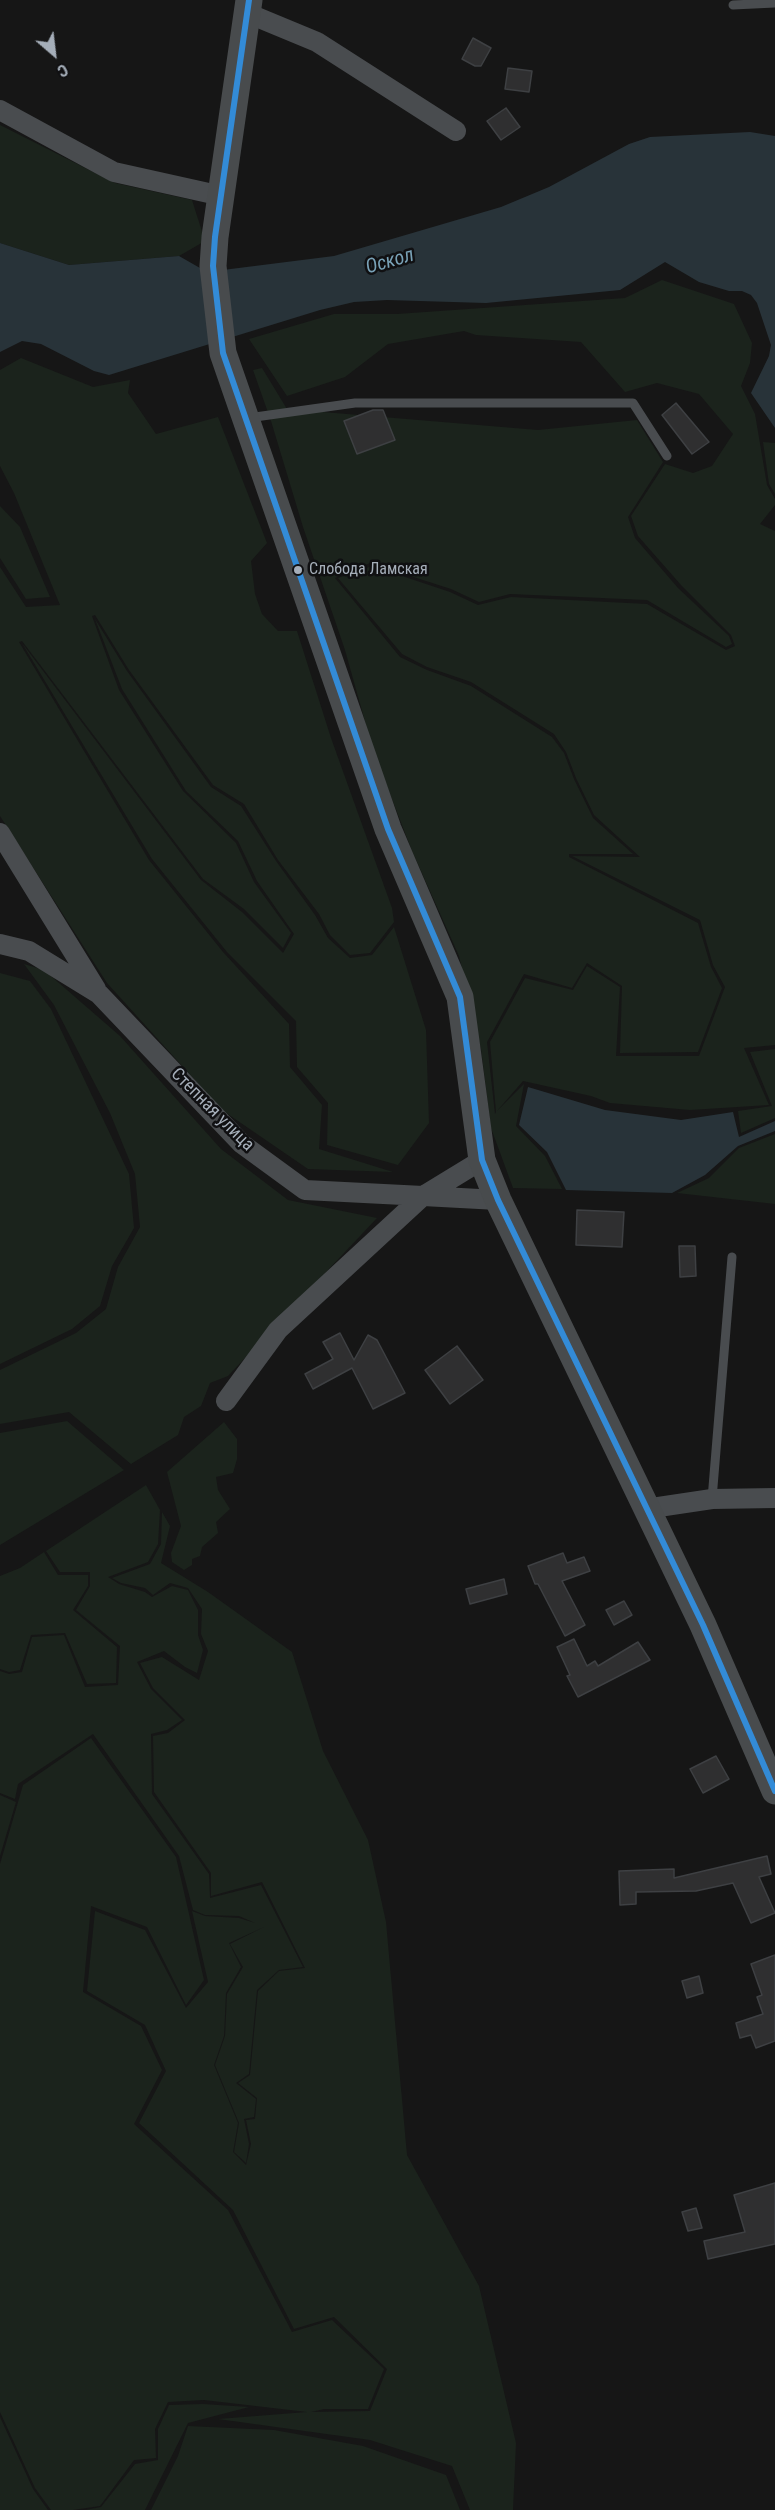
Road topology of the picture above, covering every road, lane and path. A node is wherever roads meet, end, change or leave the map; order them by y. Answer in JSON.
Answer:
{"nodes":[{"id":1,"x":775,"y":3,"type":"edge"},
{"id":2,"x":733,"y":5,"type":"dead end"},
{"id":3,"x":248,"y":6,"type":"edge"},
{"id":4,"x":0,"y":110,"type":"edge"},
{"id":5,"x":456,"y":131,"type":"dead end"},
{"id":6,"x":222,"y":196,"type":"junction"},
{"id":7,"x":246,"y":418,"type":"junction"},
{"id":8,"x":667,"y":456,"type":"dead end"},
{"id":9,"x":0,"y":833,"type":"edge"},
{"id":10,"x":0,"y":944,"type":"edge"},
{"id":11,"x":99,"y":994,"type":"junction"},
{"id":12,"x":482,"y":1160,"type":"junction"},
{"id":13,"x":423,"y":1196,"type":"junction"},
{"id":14,"x":498,"y":1200,"type":"junction"},
{"id":15,"x":732,"y":1257,"type":"dead end"},
{"id":16,"x":226,"y":1401,"type":"dead end"},
{"id":17,"x":775,"y":1498,"type":"edge"},
{"id":18,"x":712,"y":1499,"type":"junction"},
{"id":19,"x":645,"y":1509,"type":"junction"},
{"id":20,"x":775,"y":1791,"type":"edge"}],
"edges":[{"from":1,"to":2,"type":"lane"},
{"from":3,"to":5,"type":"street"},
{"from":3,"to":6,"type":"main road"},
{"from":4,"to":6,"type":"street"},
{"from":6,"to":7,"type":"main road"},
{"from":7,"to":8,"type":"lane"},
{"from":7,"to":12,"type":"main road"},
{"from":9,"to":11,"type":"street"},
{"from":10,"to":11,"type":"street","name":"Степная улица"},
{"from":11,"to":13,"type":"street","name":"Степная улица"},
{"from":12,"to":13,"type":"street"},
{"from":12,"to":14,"type":"main road"},
{"from":13,"to":14,"type":"street","name":"Степная улица"},
{"from":13,"to":16,"type":"street"},
{"from":14,"to":19,"type":"main road"},
{"from":15,"to":18,"type":"lane"},
{"from":17,"to":18,"type":"street"},
{"from":18,"to":19,"type":"street"},
{"from":19,"to":20,"type":"main road"}]}
